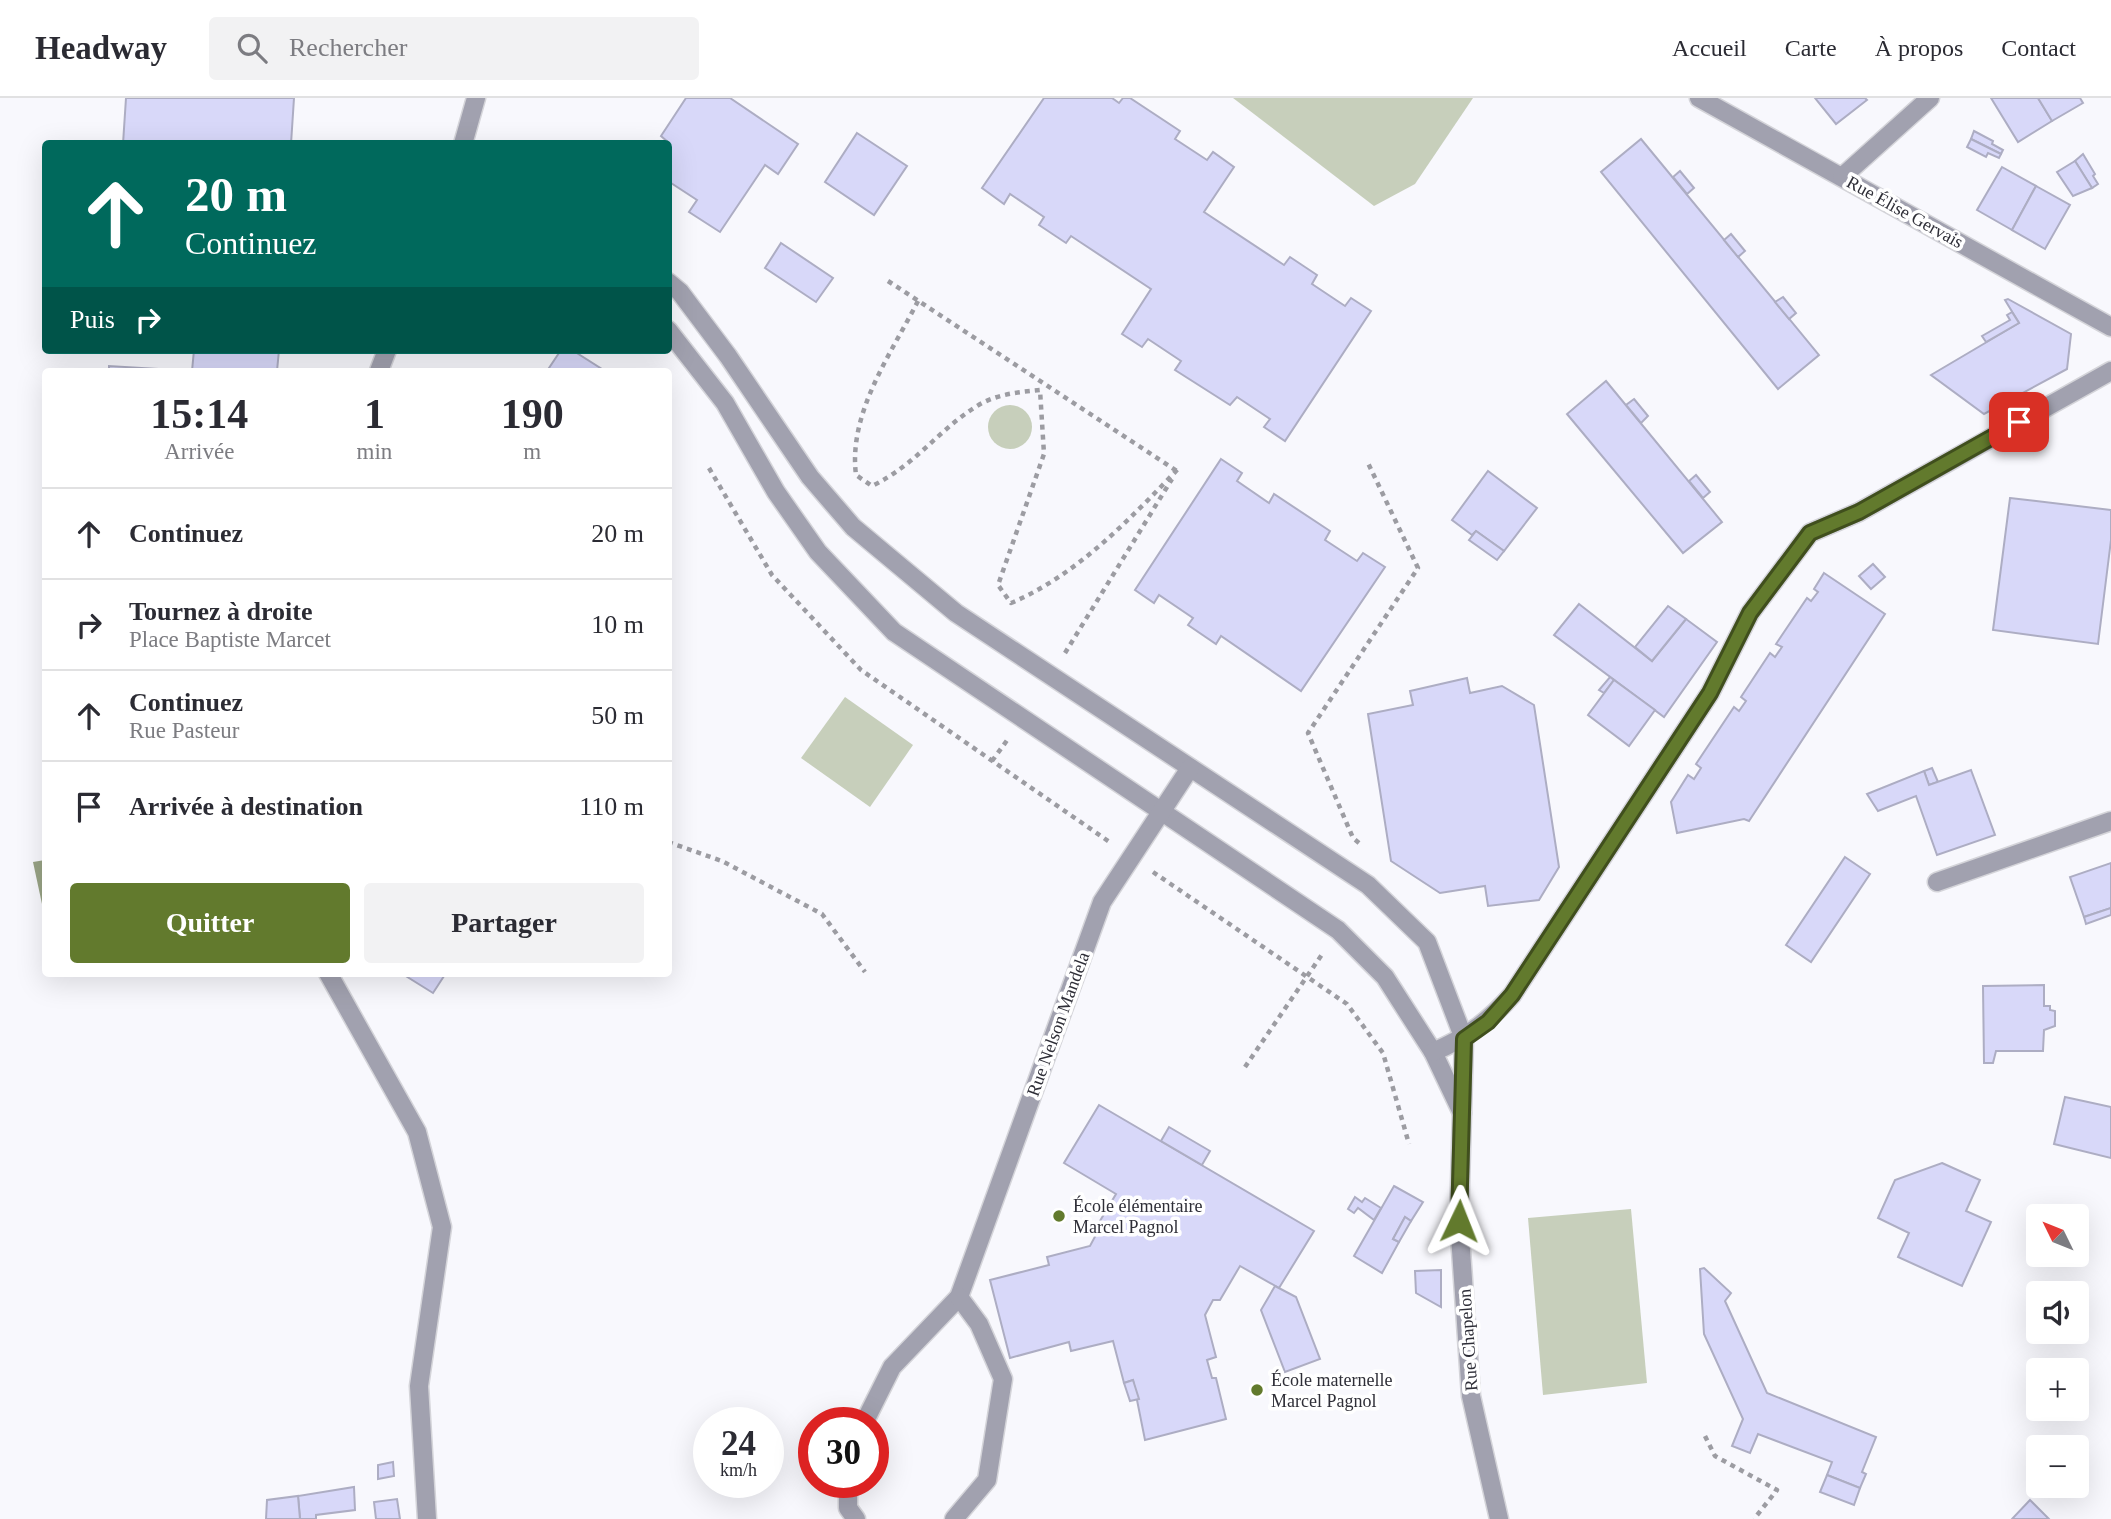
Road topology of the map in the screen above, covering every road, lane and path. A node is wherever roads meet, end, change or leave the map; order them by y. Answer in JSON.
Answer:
{"nodes":[{"id":1,"x":476,"y":98,"type":"edge"},
{"id":2,"x":1699,"y":98,"type":"edge"},
{"id":3,"x":1930,"y":98,"type":"edge"},
{"id":4,"x":469,"y":140,"type":"edge"},
{"id":5,"x":1842,"y":177,"type":"junction"},
{"id":6,"x":888,"y":281,"type":"dead end"},
{"id":7,"x":672,"y":285,"type":"edge"},
{"id":8,"x":918,"y":301,"type":"junction"},
{"id":9,"x":2111,"y":327,"type":"edge"},
{"id":10,"x":672,"y":335,"type":"edge"},
{"id":11,"x":2111,"y":371,"type":"edge"},
{"id":12,"x":1368,"y":463,"type":"dead end"},
{"id":13,"x":709,"y":468,"type":"dead end"},
{"id":14,"x":1178,"y":469,"type":"junction"},
{"id":15,"x":1051,"y":676,"type":"junction"},
{"id":16,"x":1022,"y":718,"type":"junction"},
{"id":17,"x":992,"y":761,"type":"junction"},
{"id":18,"x":1190,"y":768,"type":"junction"},
{"id":19,"x":1161,"y":812,"type":"junction"},
{"id":20,"x":2111,"y":821,"type":"edge"},
{"id":21,"x":672,"y":843,"type":"edge"},
{"id":22,"x":1363,"y":847,"type":"dead end"},
{"id":23,"x":1131,"y":857,"type":"junction"},
{"id":24,"x":1937,"y":882,"type":"dead end"},
{"id":25,"x":1338,"y":930,"type":"junction"},
{"id":26,"x":864,"y":972,"type":"dead end"},
{"id":27,"x":1308,"y":975,"type":"junction"},
{"id":28,"x":330,"y":977,"type":"edge"},
{"id":29,"x":1464,"y":1039,"type":"junction"},
{"id":30,"x":1433,"y":1052,"type":"junction"},
{"id":31,"x":1245,"y":1067,"type":"dead end"},
{"id":32,"x":1464,"y":1116,"type":"junction"},
{"id":33,"x":1409,"y":1144,"type":"dead end"},
{"id":34,"x":959,"y":1297,"type":"junction"},
{"id":35,"x":872,"y":1407,"type":"edge"},
{"id":36,"x":1705,"y":1436,"type":"dead end"},
{"id":37,"x":848,"y":1498,"type":"edge"},
{"id":38,"x":427,"y":1519,"type":"edge"},
{"id":39,"x":856,"y":1519,"type":"edge"},
{"id":40,"x":954,"y":1519,"type":"edge"},
{"id":41,"x":1499,"y":1519,"type":"edge"},
{"id":42,"x":1754,"y":1519,"type":"edge"}],
"edges":[{"from":1,"to":4,"type":"street"},
{"from":2,"to":5,"type":"street","name":"Rue Élise Gervais"},
{"from":3,"to":5,"type":"street"},
{"from":5,"to":9,"type":"street","name":"Rue Élise Gervais"},
{"from":6,"to":8,"type":"path"},
{"from":7,"to":15,"type":"street"},
{"from":8,"to":14,"type":"path"},
{"from":8,"to":14,"type":"path"},
{"from":10,"to":16,"type":"street"},
{"from":11,"to":29,"type":"street"},
{"from":12,"to":22,"type":"path"},
{"from":13,"to":17,"type":"path"},
{"from":14,"to":15,"type":"path"},
{"from":15,"to":18,"type":"street"},
{"from":16,"to":17,"type":"path"},
{"from":16,"to":19,"type":"street"},
{"from":17,"to":23,"type":"path"},
{"from":18,"to":19,"type":"street","name":"Rue Nelson Mandela"},
{"from":18,"to":29,"type":"street"},
{"from":19,"to":23,"type":"street","name":"Rue Nelson Mandela"},
{"from":19,"to":25,"type":"street"},
{"from":20,"to":24,"type":"street"},
{"from":21,"to":26,"type":"path"},
{"from":23,"to":27,"type":"path"},
{"from":23,"to":34,"type":"street","name":"Rue Nelson Mandela"},
{"from":25,"to":27,"type":"path"},
{"from":25,"to":30,"type":"street"},
{"from":27,"to":31,"type":"path"},
{"from":27,"to":33,"type":"path"},
{"from":28,"to":38,"type":"street"},
{"from":29,"to":30,"type":"street"},
{"from":29,"to":32,"type":"street","name":"Rue Chapelon"},
{"from":30,"to":32,"type":"street"},
{"from":32,"to":41,"type":"street","name":"Rue Chapelon"},
{"from":34,"to":35,"type":"street","name":"Rue Nelson Mandela"},
{"from":34,"to":40,"type":"street"},
{"from":36,"to":42,"type":"path"},
{"from":37,"to":39,"type":"street"}]}
